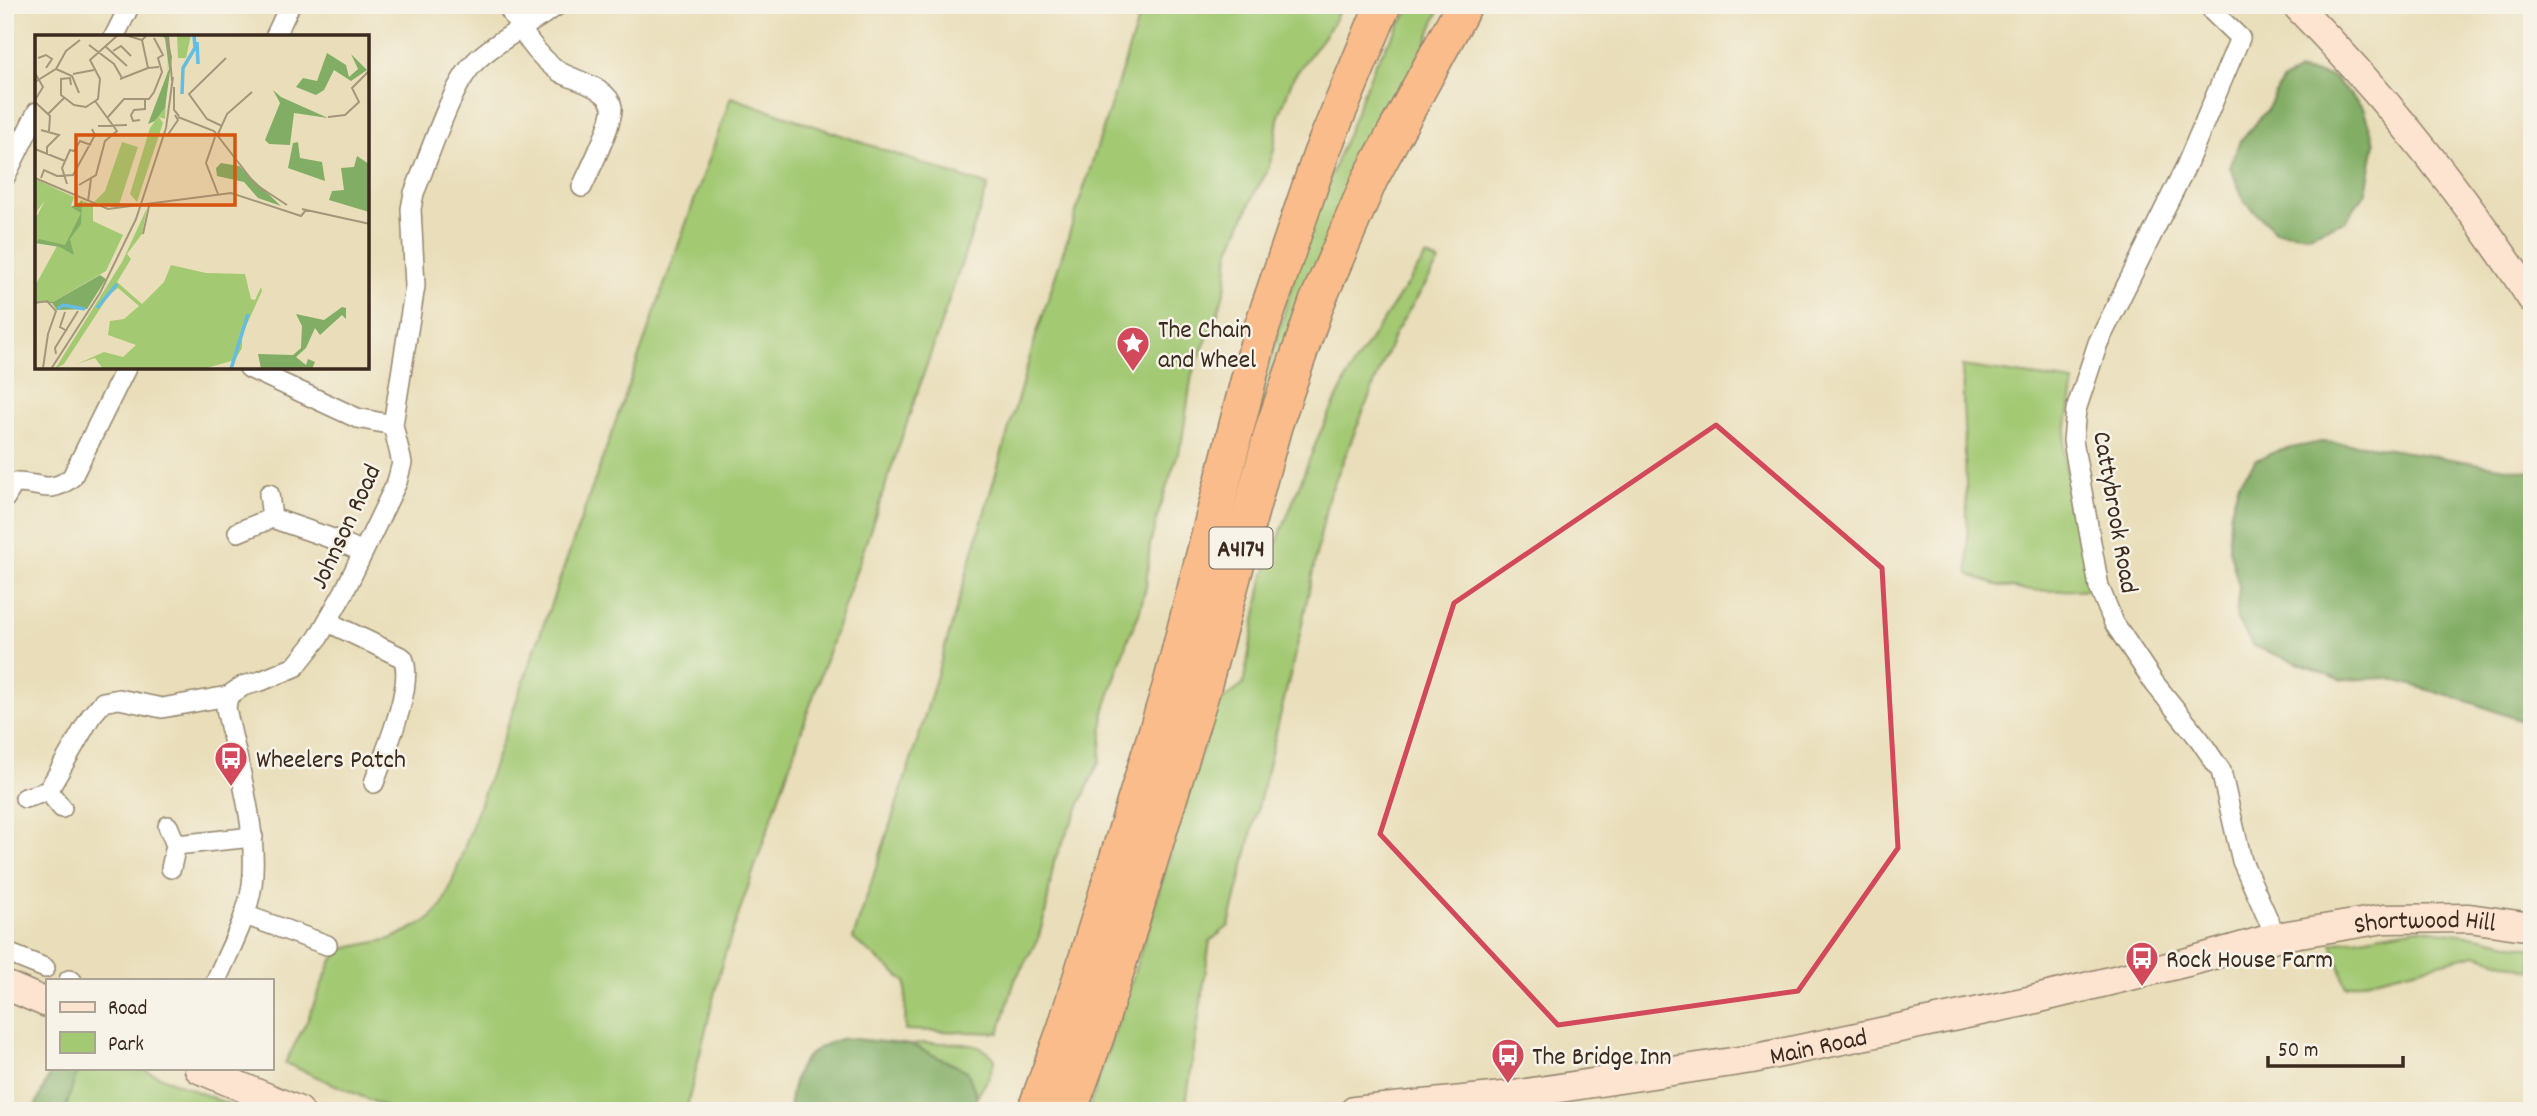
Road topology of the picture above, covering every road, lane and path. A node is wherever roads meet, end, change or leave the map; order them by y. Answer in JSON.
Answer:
{"nodes":[{"id":1,"x":290,"y":5,"type":"edge"},
{"id":2,"x":507,"y":5,"type":"edge"},
{"id":3,"x":558,"y":5,"type":"edge"},
{"id":4,"x":1383,"y":5,"type":"edge"},
{"id":5,"x":1398,"y":5,"type":"edge"},
{"id":6,"x":1464,"y":5,"type":"edge"},
{"id":7,"x":2296,"y":5,"type":"edge"},
{"id":8,"x":124,"y":7,"type":"edge"},
{"id":9,"x":2213,"y":12,"type":"dead end"},
{"id":10,"x":522,"y":30,"type":"junction"},
{"id":11,"x":115,"y":35,"type":"edge"},
{"id":12,"x":276,"y":35,"type":"edge"},
{"id":13,"x":1358,"y":65,"type":"junction"},
{"id":14,"x":35,"y":116,"type":"edge"},
{"id":15,"x":5,"y":177,"type":"edge"},
{"id":16,"x":582,"y":187,"type":"dead end"},
{"id":17,"x":2532,"y":299,"type":"edge"},
{"id":18,"x":126,"y":369,"type":"edge"},
{"id":19,"x":251,"y":369,"type":"edge"},
{"id":20,"x":393,"y":425,"type":"junction"},
{"id":21,"x":270,"y":494,"type":"dead end"},
{"id":22,"x":5,"y":498,"type":"edge"},
{"id":23,"x":272,"y":518,"type":"junction"},
{"id":24,"x":238,"y":532,"type":"dead end"},
{"id":25,"x":363,"y":552,"type":"junction"},
{"id":26,"x":328,"y":622,"type":"junction"},
{"id":27,"x":228,"y":696,"type":"junction"},
{"id":28,"x":374,"y":783,"type":"dead end"},
{"id":29,"x":48,"y":791,"type":"junction"},
{"id":30,"x":25,"y":798,"type":"dead end"},
{"id":31,"x":62,"y":807,"type":"dead end"},
{"id":32,"x":253,"y":837,"type":"junction"},
{"id":33,"x":171,"y":868,"type":"dead end"},
{"id":34,"x":245,"y":915,"type":"junction"},
{"id":35,"x":2532,"y":927,"type":"edge"},
{"id":36,"x":2276,"y":937,"type":"junction"},
{"id":37,"x":327,"y":945,"type":"dead end"},
{"id":38,"x":5,"y":952,"type":"edge"},
{"id":39,"x":45,"y":968,"type":"dead end"},
{"id":40,"x":217,"y":979,"type":"edge"},
{"id":41,"x":5,"y":985,"type":"edge"},
{"id":42,"x":46,"y":1003,"type":"edge"},
{"id":43,"x":201,"y":1070,"type":"edge"},
{"id":44,"x":299,"y":1111,"type":"edge"},
{"id":45,"x":1035,"y":1111,"type":"edge"},
{"id":46,"x":1069,"y":1111,"type":"edge"},
{"id":47,"x":1354,"y":1111,"type":"edge"}],
"edges":[{"from":1,"to":12,"type":"street"},
{"from":2,"to":10,"type":"street"},
{"from":3,"to":10,"type":"street","name":"Johnson Road"},
{"from":4,"to":13,"type":"highway"},
{"from":5,"to":13,"type":"highway","number":"A4174"},
{"from":6,"to":46,"type":"highway","number":"A4174"},
{"from":7,"to":17,"type":"main road"},
{"from":8,"to":11,"type":"street"},
{"from":9,"to":36,"type":"street","name":"Cattybrook Road"},
{"from":10,"to":16,"type":"street"},
{"from":10,"to":20,"type":"street","name":"Johnson Road"},
{"from":13,"to":45,"type":"highway","number":"A4174"},
{"from":14,"to":15,"type":"street"},
{"from":18,"to":22,"type":"street"},
{"from":19,"to":20,"type":"street"},
{"from":20,"to":25,"type":"street","name":"Johnson Road"},
{"from":21,"to":23,"type":"street"},
{"from":23,"to":24,"type":"street"},
{"from":23,"to":25,"type":"street"},
{"from":25,"to":26,"type":"street","name":"Johnson Road"},
{"from":26,"to":27,"type":"street","name":"Johnson Road"},
{"from":26,"to":28,"type":"street","name":"Johnson Road"},
{"from":27,"to":29,"type":"street"},
{"from":27,"to":32,"type":"street"},
{"from":29,"to":30,"type":"street"},
{"from":29,"to":31,"type":"street"},
{"from":32,"to":33,"type":"street"},
{"from":32,"to":34,"type":"street"},
{"from":34,"to":37,"type":"street"},
{"from":34,"to":40,"type":"street"},
{"from":35,"to":36,"type":"main road","name":"Shortwood Hill"},
{"from":36,"to":47,"type":"main road","name":"Main Road"},
{"from":38,"to":39,"type":"street"},
{"from":41,"to":42,"type":"main road"},
{"from":43,"to":44,"type":"main road"}]}
